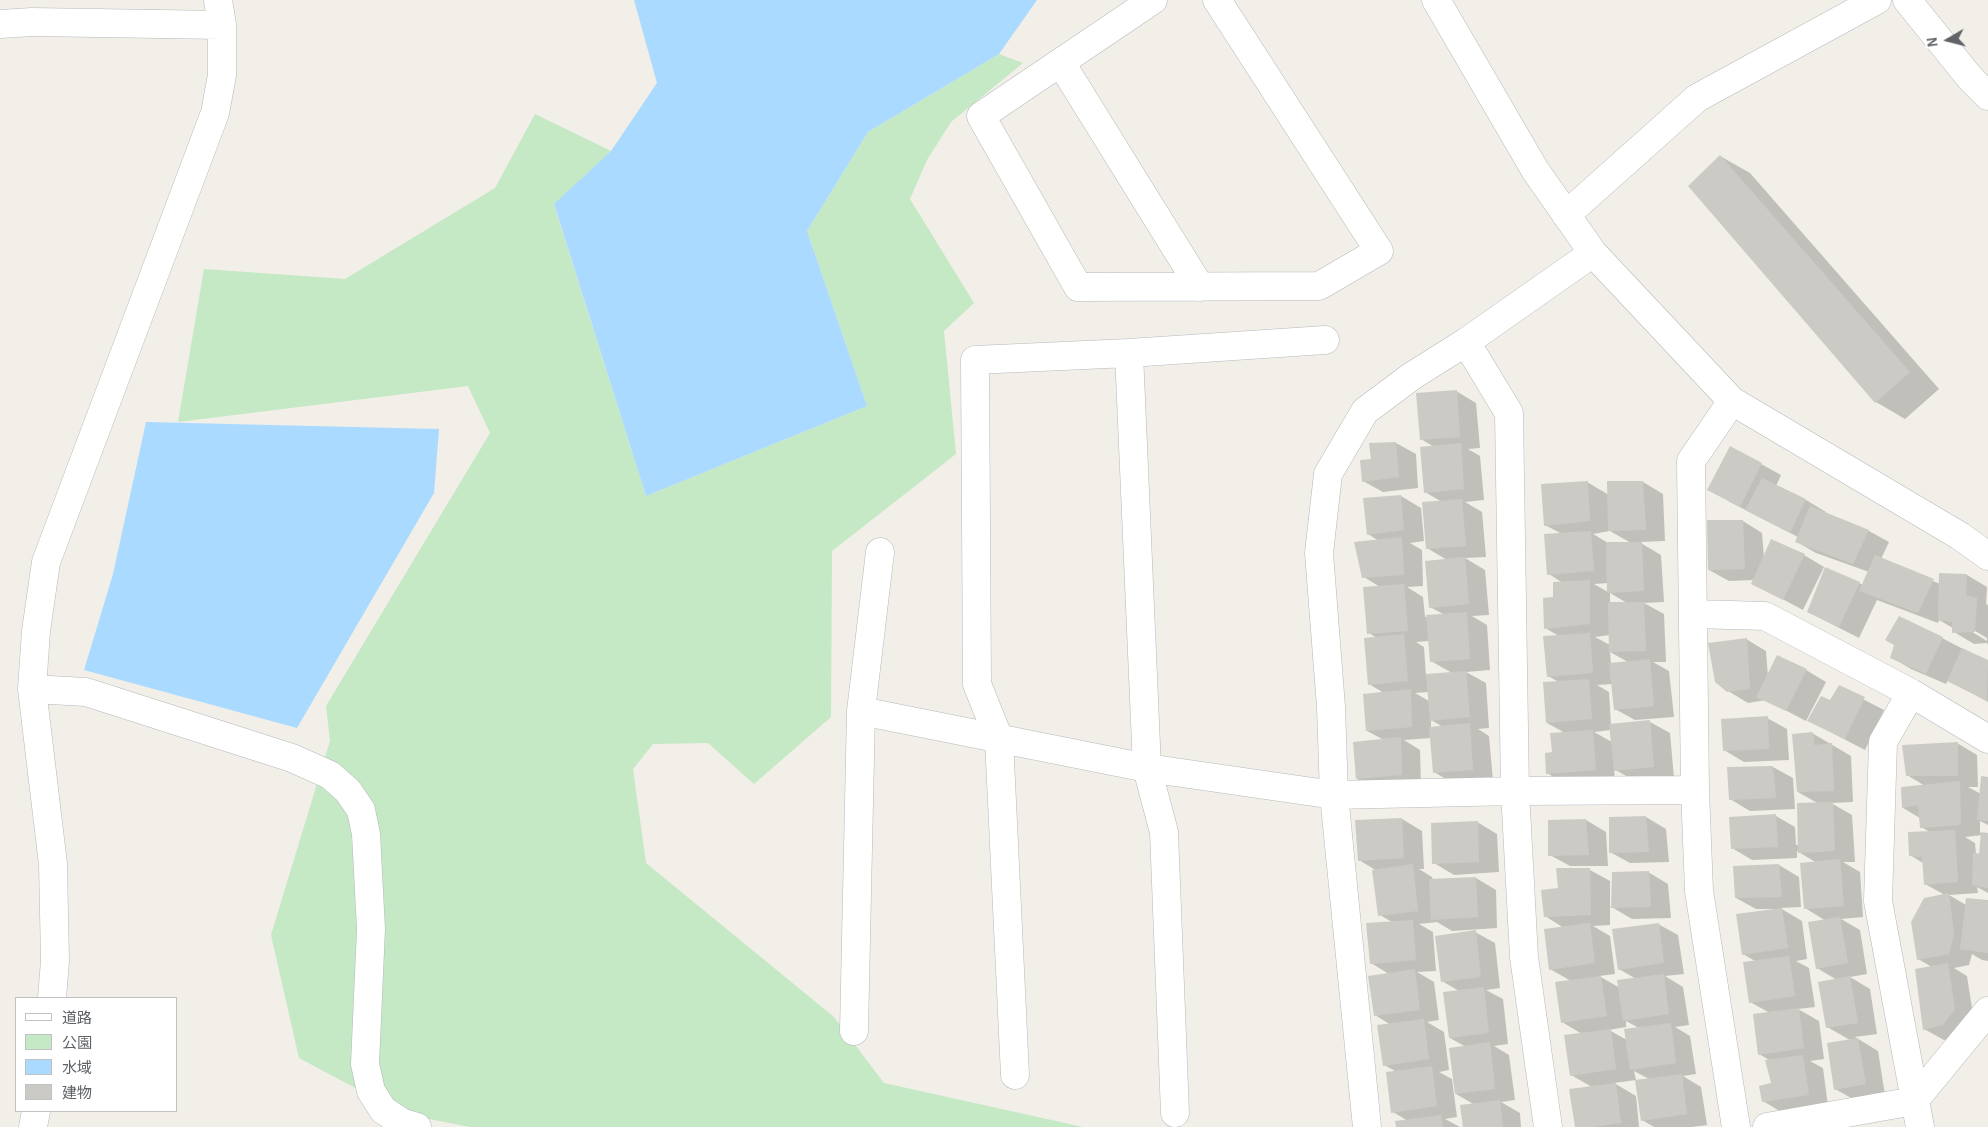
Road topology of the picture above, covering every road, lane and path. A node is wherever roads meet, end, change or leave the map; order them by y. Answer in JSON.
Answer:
{"nodes":[{"id":1,"x":1153,"y":0,"type":"edge"},
{"id":2,"x":1217,"y":0,"type":"edge"},
{"id":3,"x":1436,"y":0,"type":"edge"},
{"id":4,"x":1877,"y":0,"type":"edge"},
{"id":5,"x":1907,"y":0,"type":"edge"},
{"id":6,"x":30,"y":11,"type":"edge"},
{"id":7,"x":220,"y":13,"type":"edge"},
{"id":8,"x":0,"y":24,"type":"edge"},
{"id":9,"x":1061,"y":63,"type":"junction"},
{"id":10,"x":1988,"y":96,"type":"edge"},
{"id":11,"x":1566,"y":215,"type":"junction"},
{"id":12,"x":1593,"y":253,"type":"junction"},
{"id":13,"x":1200,"y":287,"type":"junction"},
{"id":14,"x":1325,"y":340,"type":"dead end"},
{"id":15,"x":1466,"y":342,"type":"junction"},
{"id":16,"x":1128,"y":353,"type":"junction"},
{"id":17,"x":1732,"y":401,"type":"junction"},
{"id":18,"x":880,"y":552,"type":"dead end"},
{"id":19,"x":1988,"y":556,"type":"edge"},
{"id":20,"x":1694,"y":614,"type":"junction"},
{"id":21,"x":32,"y":689,"type":"junction"},
{"id":22,"x":1911,"y":693,"type":"junction"},
{"id":23,"x":861,"y":711,"type":"junction"},
{"id":24,"x":999,"y":739,"type":"junction"},
{"id":25,"x":1988,"y":739,"type":"edge"},
{"id":26,"x":1148,"y":768,"type":"junction"},
{"id":27,"x":1695,"y":790,"type":"junction"},
{"id":28,"x":1514,"y":791,"type":"junction"},
{"id":29,"x":1334,"y":795,"type":"junction"},
{"id":30,"x":52,"y":997,"type":"edge"},
{"id":31,"x":1988,"y":1011,"type":"edge"},
{"id":32,"x":854,"y":1031,"type":"dead end"},
{"id":33,"x":1015,"y":1075,"type":"dead end"},
{"id":34,"x":36,"y":1112,"type":"edge"},
{"id":35,"x":1175,"y":1114,"type":"dead end"},
{"id":36,"x":1917,"y":1114,"type":"edge"},
{"id":37,"x":33,"y":1127,"type":"edge"},
{"id":38,"x":416,"y":1127,"type":"edge"},
{"id":39,"x":1367,"y":1127,"type":"edge"},
{"id":40,"x":1548,"y":1127,"type":"edge"},
{"id":41,"x":1736,"y":1127,"type":"edge"},
{"id":42,"x":1768,"y":1127,"type":"edge"}],
"edges":[{"from":1,"to":9,"type":"street"},
{"from":2,"to":13,"type":"street"},
{"from":3,"to":11,"type":"street"},
{"from":4,"to":11,"type":"street"},
{"from":5,"to":10,"type":"street"},
{"from":6,"to":7,"type":"street"},
{"from":6,"to":8,"type":"street"},
{"from":7,"to":21,"type":"street"},
{"from":9,"to":13,"type":"street"},
{"from":9,"to":13,"type":"street"},
{"from":11,"to":12,"type":"street"},
{"from":12,"to":15,"type":"street"},
{"from":12,"to":17,"type":"street"},
{"from":14,"to":16,"type":"street"},
{"from":15,"to":28,"type":"street"},
{"from":15,"to":29,"type":"street"},
{"from":16,"to":24,"type":"street"},
{"from":16,"to":26,"type":"street"},
{"from":17,"to":19,"type":"street"},
{"from":17,"to":20,"type":"street"},
{"from":18,"to":23,"type":"street"},
{"from":20,"to":22,"type":"street"},
{"from":20,"to":27,"type":"street"},
{"from":21,"to":30,"type":"street"},
{"from":21,"to":38,"type":"street"},
{"from":22,"to":25,"type":"street"},
{"from":22,"to":36,"type":"street"},
{"from":23,"to":24,"type":"street"},
{"from":23,"to":32,"type":"street"},
{"from":24,"to":26,"type":"street"},
{"from":24,"to":33,"type":"street"},
{"from":26,"to":29,"type":"street"},
{"from":26,"to":35,"type":"street"},
{"from":27,"to":28,"type":"street"},
{"from":27,"to":41,"type":"street"},
{"from":28,"to":29,"type":"street"},
{"from":28,"to":40,"type":"street"},
{"from":29,"to":39,"type":"street"},
{"from":31,"to":36,"type":"street"},
{"from":34,"to":37,"type":"street"},
{"from":36,"to":42,"type":"street"}]}
